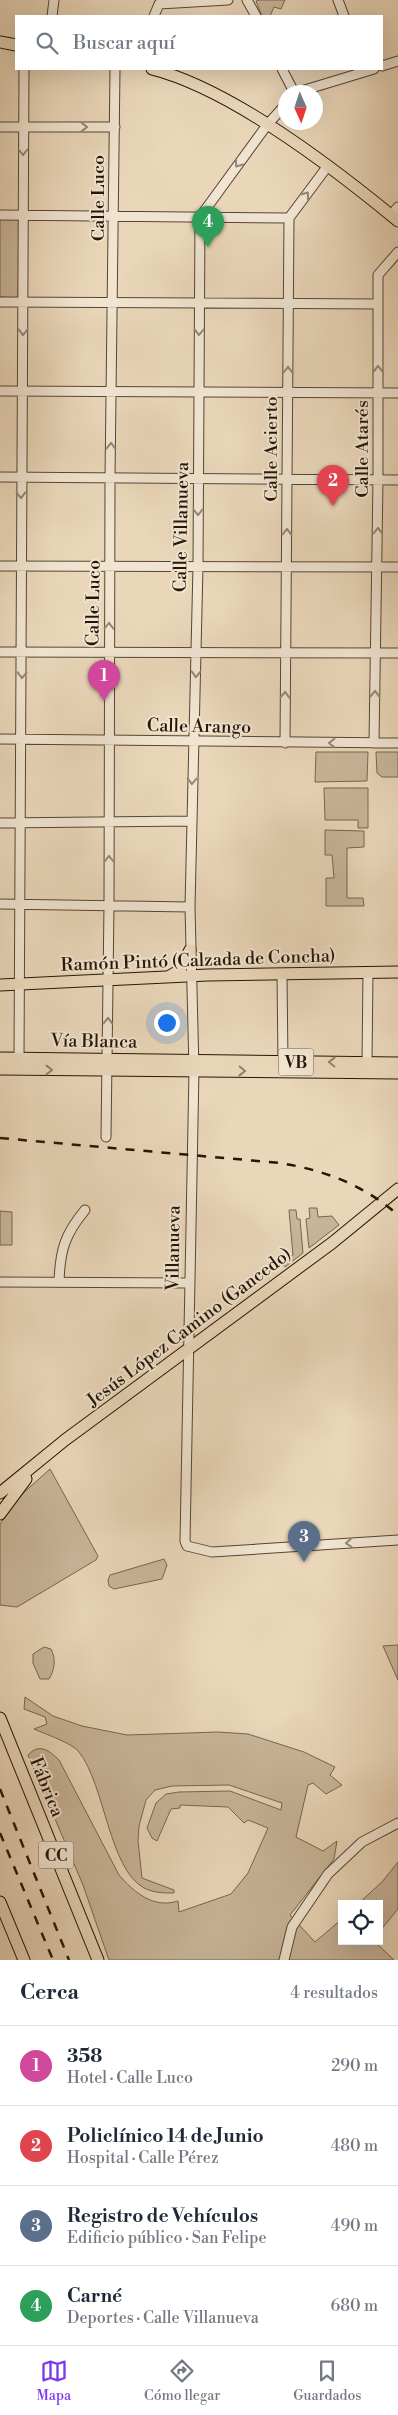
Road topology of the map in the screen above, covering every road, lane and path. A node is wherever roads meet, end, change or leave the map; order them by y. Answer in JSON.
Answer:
{"nodes":[{"id":1,"x":54,"y":0,"type":"edge"},
{"id":2,"x":228,"y":0,"type":"edge"},
{"id":3,"x":247,"y":0,"type":"edge"},
{"id":4,"x":338,"y":0,"type":"edge"},
{"id":5,"x":158,"y":2,"type":"edge"},
{"id":6,"x":52,"y":15,"type":"edge"},
{"id":7,"x":154,"y":15,"type":"edge"},
{"id":8,"x":255,"y":15,"type":"edge"},
{"id":9,"x":344,"y":15,"type":"edge"},
{"id":10,"x":0,"y":42,"type":"edge"},
{"id":11,"x":15,"y":44,"type":"edge"},
{"id":12,"x":398,"y":61,"type":"edge"},
{"id":13,"x":383,"y":66,"type":"edge"},
{"id":14,"x":24,"y":70,"type":"edge"},
{"id":15,"x":115,"y":70,"type":"edge"},
{"id":16,"x":155,"y":70,"type":"edge"},
{"id":17,"x":283,"y":70,"type":"edge"},
{"id":18,"x":364,"y":70,"type":"edge"},
{"id":19,"x":292,"y":85,"type":"edge"},
{"id":20,"x":318,"y":85,"type":"edge"},
{"id":21,"x":278,"y":113,"type":"edge"},
{"id":22,"x":267,"y":125,"type":"junction"},
{"id":23,"x":0,"y":126,"type":"edge"},
{"id":24,"x":23,"y":127,"type":"junction"},
{"id":25,"x":115,"y":127,"type":"junction"},
{"id":26,"x":327,"y":167,"type":"junction"},
{"id":27,"x":396,"y":214,"type":"edge"},
{"id":28,"x":0,"y":215,"type":"edge"},
{"id":29,"x":23,"y":215,"type":"junction"},
{"id":30,"x":114,"y":216,"type":"junction"},
{"id":31,"x":200,"y":217,"type":"junction"},
{"id":32,"x":289,"y":218,"type":"junction"},
{"id":33,"x":398,"y":252,"type":"edge"},
{"id":34,"x":200,"y":301,"type":"junction"},
{"id":35,"x":0,"y":302,"type":"edge"},
{"id":36,"x":23,"y":302,"type":"junction"},
{"id":37,"x":114,"y":302,"type":"junction"},
{"id":38,"x":288,"y":303,"type":"junction"},
{"id":39,"x":378,"y":304,"type":"junction"},
{"id":40,"x":0,"y":392,"type":"edge"},
{"id":41,"x":22,"y":392,"type":"junction"},
{"id":42,"x":112,"y":392,"type":"junction"},
{"id":43,"x":198,"y":392,"type":"junction"},
{"id":44,"x":288,"y":392,"type":"junction"},
{"id":45,"x":378,"y":392,"type":"junction"},
{"id":46,"x":398,"y":393,"type":"edge"},
{"id":47,"x":0,"y":477,"type":"edge"},
{"id":48,"x":21,"y":477,"type":"junction"},
{"id":49,"x":110,"y":478,"type":"junction"},
{"id":50,"x":198,"y":478,"type":"junction"},
{"id":51,"x":288,"y":478,"type":"junction"},
{"id":52,"x":378,"y":480,"type":"junction"},
{"id":53,"x":398,"y":480,"type":"edge"},
{"id":54,"x":22,"y":565,"type":"junction"},
{"id":55,"x":110,"y":565,"type":"junction"},
{"id":56,"x":0,"y":566,"type":"edge"},
{"id":57,"x":198,"y":566,"type":"junction"},
{"id":58,"x":287,"y":567,"type":"junction"},
{"id":59,"x":377,"y":567,"type":"junction"},
{"id":60,"x":398,"y":567,"type":"edge"},
{"id":61,"x":0,"y":652,"type":"edge"},
{"id":62,"x":23,"y":652,"type":"junction"},
{"id":63,"x":109,"y":653,"type":"junction"},
{"id":64,"x":286,"y":653,"type":"junction"},
{"id":65,"x":375,"y":653,"type":"junction"},
{"id":66,"x":398,"y":653,"type":"edge"},
{"id":67,"x":196,"y":654,"type":"junction"},
{"id":68,"x":0,"y":739,"type":"edge"},
{"id":69,"x":21,"y":740,"type":"junction"},
{"id":70,"x":108,"y":741,"type":"junction"},
{"id":71,"x":194,"y":742,"type":"junction"},
{"id":72,"x":285,"y":743,"type":"junction"},
{"id":73,"x":374,"y":743,"type":"junction"},
{"id":74,"x":398,"y":743,"type":"edge"},
{"id":75,"x":109,"y":821,"type":"junction"},
{"id":76,"x":191,"y":821,"type":"junction"},
{"id":77,"x":0,"y":823,"type":"edge"},
{"id":78,"x":22,"y":823,"type":"junction"},
{"id":79,"x":0,"y":904,"type":"edge"},
{"id":80,"x":19,"y":904,"type":"junction"},
{"id":81,"x":109,"y":906,"type":"junction"},
{"id":82,"x":190,"y":907,"type":"junction"},
{"id":83,"x":190,"y":950,"type":"junction"},
{"id":84,"x":368,"y":972,"type":"junction"},
{"id":85,"x":398,"y":972,"type":"edge"},
{"id":86,"x":282,"y":974,"type":"junction"},
{"id":87,"x":191,"y":976,"type":"junction"},
{"id":88,"x":162,"y":978,"type":"junction"},
{"id":89,"x":108,"y":980,"type":"junction"},
{"id":90,"x":21,"y":984,"type":"junction"},
{"id":91,"x":0,"y":985,"type":"edge"},
{"id":92,"x":0,"y":1058,"type":"edge"},
{"id":93,"x":19,"y":1058,"type":"junction"},
{"id":94,"x":283,"y":1062,"type":"junction"},
{"id":95,"x":367,"y":1062,"type":"junction"},
{"id":96,"x":398,"y":1063,"type":"edge"},
{"id":97,"x":107,"y":1064,"type":"junction"},
{"id":98,"x":194,"y":1065,"type":"junction"},
{"id":99,"x":0,"y":1069,"type":"edge"},
{"id":100,"x":398,"y":1073,"type":"edge"},
{"id":101,"x":106,"y":1137,"type":"dead end"},
{"id":102,"x":398,"y":1190,"type":"edge"},
{"id":103,"x":398,"y":1199,"type":"edge"},
{"id":104,"x":386,"y":1200,"type":"junction"},
{"id":105,"x":85,"y":1210,"type":"dead end"},
{"id":106,"x":0,"y":1282,"type":"edge"},
{"id":107,"x":59,"y":1282,"type":"junction"},
{"id":108,"x":189,"y":1283,"type":"junction"},
{"id":109,"x":188,"y":1350,"type":"junction"},
{"id":110,"x":58,"y":1446,"type":"junction"},
{"id":111,"x":0,"y":1493,"type":"edge"},
{"id":112,"x":0,"y":1514,"type":"edge"},
{"id":113,"x":398,"y":1540,"type":"edge"},
{"id":114,"x":0,"y":1708,"type":"edge"},
{"id":115,"x":0,"y":1718,"type":"edge"},
{"id":116,"x":0,"y":1723,"type":"edge"},
{"id":117,"x":8,"y":1739,"type":"junction"},
{"id":118,"x":398,"y":1823,"type":"edge"},
{"id":119,"x":0,"y":1902,"type":"edge"},
{"id":120,"x":24,"y":1960,"type":"edge"},
{"id":121,"x":98,"y":1960,"type":"edge"},
{"id":122,"x":284,"y":1960,"type":"edge"}],
"edges":[{"from":1,"to":6,"type":"street"},
{"from":2,"to":5,"type":"street"},
{"from":3,"to":8,"type":"street"},
{"from":4,"to":9,"type":"street"},
{"from":5,"to":7,"type":"street"},
{"from":10,"to":11,"type":"main road"},
{"from":12,"to":13,"type":"street"},
{"from":14,"to":24,"type":"street"},
{"from":15,"to":25,"type":"street","name":"Calle Luco"},
{"from":16,"to":22,"type":"main road"},
{"from":17,"to":19,"type":"street"},
{"from":18,"to":20,"type":"street"},
{"from":21,"to":22,"type":"street"},
{"from":22,"to":26,"type":"main road"},
{"from":22,"to":31,"type":"street","one_way":true},
{"from":23,"to":24,"type":"street"},
{"from":24,"to":25,"type":"street","one_way":true},
{"from":24,"to":29,"type":"street","one_way":true},
{"from":25,"to":30,"type":"street","name":"Calle Luco"},
{"from":26,"to":27,"type":"main road"},
{"from":32,"to":26,"type":"street","one_way":true},
{"from":28,"to":29,"type":"street"},
{"from":29,"to":30,"type":"street"},
{"from":29,"to":36,"type":"street"},
{"from":30,"to":31,"type":"street"},
{"from":30,"to":37,"type":"street","name":"Calle Luco"},
{"from":31,"to":32,"type":"street"},
{"from":31,"to":34,"type":"street","name":"Calle Villanueva"},
{"from":32,"to":38,"type":"street","name":"Calle Acierto"},
{"from":33,"to":39,"type":"street","name":"Calle Atarés"},
{"from":34,"to":37,"type":"street"},
{"from":34,"to":38,"type":"street"},
{"from":34,"to":43,"type":"street","name":"Calle Villanueva","one_way":true},
{"from":35,"to":36,"type":"street"},
{"from":36,"to":37,"type":"street"},
{"from":36,"to":41,"type":"street","one_way":true},
{"from":37,"to":42,"type":"street","name":"Calle Luco"},
{"from":38,"to":39,"type":"street"},
{"from":44,"to":38,"type":"street","name":"Calle Acierto","one_way":true},
{"from":45,"to":39,"type":"street","name":"Calle Atarés","one_way":true},
{"from":40,"to":41,"type":"street"},
{"from":41,"to":42,"type":"street"},
{"from":41,"to":48,"type":"street"},
{"from":42,"to":43,"type":"street"},
{"from":49,"to":42,"type":"street","name":"Calle Luco","one_way":true},
{"from":43,"to":44,"type":"street"},
{"from":43,"to":50,"type":"street","name":"Calle Villanueva"},
{"from":44,"to":45,"type":"street"},
{"from":44,"to":51,"type":"street","name":"Calle Acierto"},
{"from":45,"to":46,"type":"street"},
{"from":45,"to":52,"type":"street","name":"Calle Atarés"},
{"from":47,"to":48,"type":"street"},
{"from":48,"to":49,"type":"street"},
{"from":48,"to":54,"type":"street","one_way":true},
{"from":49,"to":50,"type":"street"},
{"from":49,"to":55,"type":"street","name":"Calle Luco"},
{"from":50,"to":51,"type":"street"},
{"from":50,"to":57,"type":"street","name":"Calle Villanueva","one_way":true},
{"from":51,"to":52,"type":"street"},
{"from":58,"to":51,"type":"street","name":"Calle Acierto","one_way":true},
{"from":52,"to":53,"type":"street"},
{"from":59,"to":52,"type":"street","name":"Calle Atarés","one_way":true},
{"from":54,"to":55,"type":"street"},
{"from":54,"to":56,"type":"street"},
{"from":54,"to":62,"type":"street"},
{"from":55,"to":57,"type":"street"},
{"from":63,"to":55,"type":"street","name":"Calle Luco","one_way":true},
{"from":57,"to":58,"type":"street"},
{"from":57,"to":67,"type":"street","name":"Calle Villanueva"},
{"from":58,"to":59,"type":"street"},
{"from":58,"to":64,"type":"street","name":"Calle Acierto"},
{"from":59,"to":60,"type":"street"},
{"from":59,"to":65,"type":"street","name":"Calle Atarés"},
{"from":61,"to":62,"type":"street"},
{"from":62,"to":63,"type":"street"},
{"from":62,"to":69,"type":"street","one_way":true},
{"from":63,"to":67,"type":"street"},
{"from":63,"to":70,"type":"street","name":"Calle Luco"},
{"from":64,"to":65,"type":"street"},
{"from":64,"to":67,"type":"street"},
{"from":72,"to":64,"type":"street","name":"Calle Acierto","one_way":true},
{"from":65,"to":66,"type":"street"},
{"from":73,"to":65,"type":"street","name":"Calle Atarés","one_way":true},
{"from":67,"to":71,"type":"street","name":"Calle Villanueva","one_way":true},
{"from":68,"to":69,"type":"street","name":"Calle Arango"},
{"from":69,"to":70,"type":"street","name":"Calle Arango"},
{"from":69,"to":78,"type":"street"},
{"from":70,"to":71,"type":"street","name":"Calle Arango"},
{"from":70,"to":75,"type":"street","name":"Calle Luco"},
{"from":71,"to":72,"type":"street","name":"Calle Arango"},
{"from":71,"to":76,"type":"street","name":"Calle Villanueva","one_way":true},
{"from":73,"to":72,"type":"street","name":"Calle Arango","one_way":true},
{"from":73,"to":74,"type":"street","name":"Calle Arango"},
{"from":75,"to":76,"type":"street"},
{"from":75,"to":78,"type":"street"},
{"from":81,"to":75,"type":"street","name":"Calle Luco","one_way":true},
{"from":76,"to":82,"type":"street","name":"Calle Villanueva"},
{"from":77,"to":78,"type":"street"},
{"from":78,"to":80,"type":"street"},
{"from":79,"to":80,"type":"street"},
{"from":80,"to":81,"type":"street"},
{"from":80,"to":90,"type":"street"},
{"from":81,"to":82,"type":"street"},
{"from":81,"to":89,"type":"street","name":"Calle Luco"},
{"from":82,"to":83,"type":"street","name":"Calle Villanueva"},
{"from":83,"to":87,"type":"street","name":"Villanueva"},
{"from":83,"to":88,"type":"main road"},
{"from":84,"to":85,"type":"main road","name":"Ramón Pintó (Calzada de Concha)"},
{"from":84,"to":86,"type":"main road","name":"Ramón Pintó (Calzada de Concha)"},
{"from":84,"to":95,"type":"street"},
{"from":86,"to":87,"type":"main road","name":"Ramón Pintó (Calzada de Concha)"},
{"from":86,"to":94,"type":"street"},
{"from":87,"to":88,"type":"main road","name":"Ramón Pintó (Calzada de Concha)"},
{"from":87,"to":98,"type":"street","name":"Villanueva"},
{"from":88,"to":89,"type":"main road","name":"Ramón Pintó (Calzada de Concha)"},
{"from":89,"to":90,"type":"main road","name":"Ramón Pintó (Calzada de Concha)"},
{"from":97,"to":89,"type":"street","name":"Calle Luco","one_way":true},
{"from":90,"to":91,"type":"main road","name":"Ramón Pintó (Calzada de Concha)"},
{"from":90,"to":93,"type":"street"},
{"from":92,"to":93,"type":"main road","name":"Vía Blanca","number":"VB"},
{"from":93,"to":97,"type":"main road","name":"Vía Blanca","number":"VB"},
{"from":95,"to":94,"type":"main road","name":"Vía Blanca","number":"VB","one_way":true},
{"from":94,"to":98,"type":"main road","name":"Vía Blanca","number":"VB"},
{"from":95,"to":96,"type":"main road","name":"Vía Blanca","number":"VB"},
{"from":97,"to":98,"type":"main road","name":"Vía Blanca","number":"VB"},
{"from":99,"to":97,"type":"main road","name":"Vía Blanca","number":"VB","one_way":true},
{"from":97,"to":101,"type":"street","name":"Calle Luco"},
{"from":98,"to":100,"type":"main road","name":"Vía Blanca","number":"VB","one_way":true},
{"from":98,"to":108,"type":"street","name":"Villanueva"},
{"from":102,"to":104,"type":"main road","name":"Jesús López Camino (Gancedo)"},
{"from":103,"to":104,"type":"street"},
{"from":104,"to":109,"type":"main road","name":"Jesús López Camino (Gancedo)"},
{"from":105,"to":107,"type":"street"},
{"from":106,"to":107,"type":"street"},
{"from":107,"to":108,"type":"street"},
{"from":108,"to":109,"type":"street","name":"Villanueva"},
{"from":109,"to":110,"type":"main road","name":"Jesús López Camino (Gancedo)"},
{"from":113,"to":109,"type":"street","name":"Villanueva","one_way":true},
{"from":110,"to":111,"type":"main road","name":"Jesús López Camino (Gancedo)"},
{"from":110,"to":112,"type":"main road"},
{"from":114,"to":117,"type":"main road"},
{"from":115,"to":117,"type":"main road","name":"Fábrica","number":"CC"},
{"from":116,"to":117,"type":"main road","name":"Fábrica","number":"CC"},
{"from":117,"to":121,"type":"main road","name":"Fábrica","number":"CC"},
{"from":118,"to":122,"type":"street"},
{"from":119,"to":120,"type":"main road"}]}
